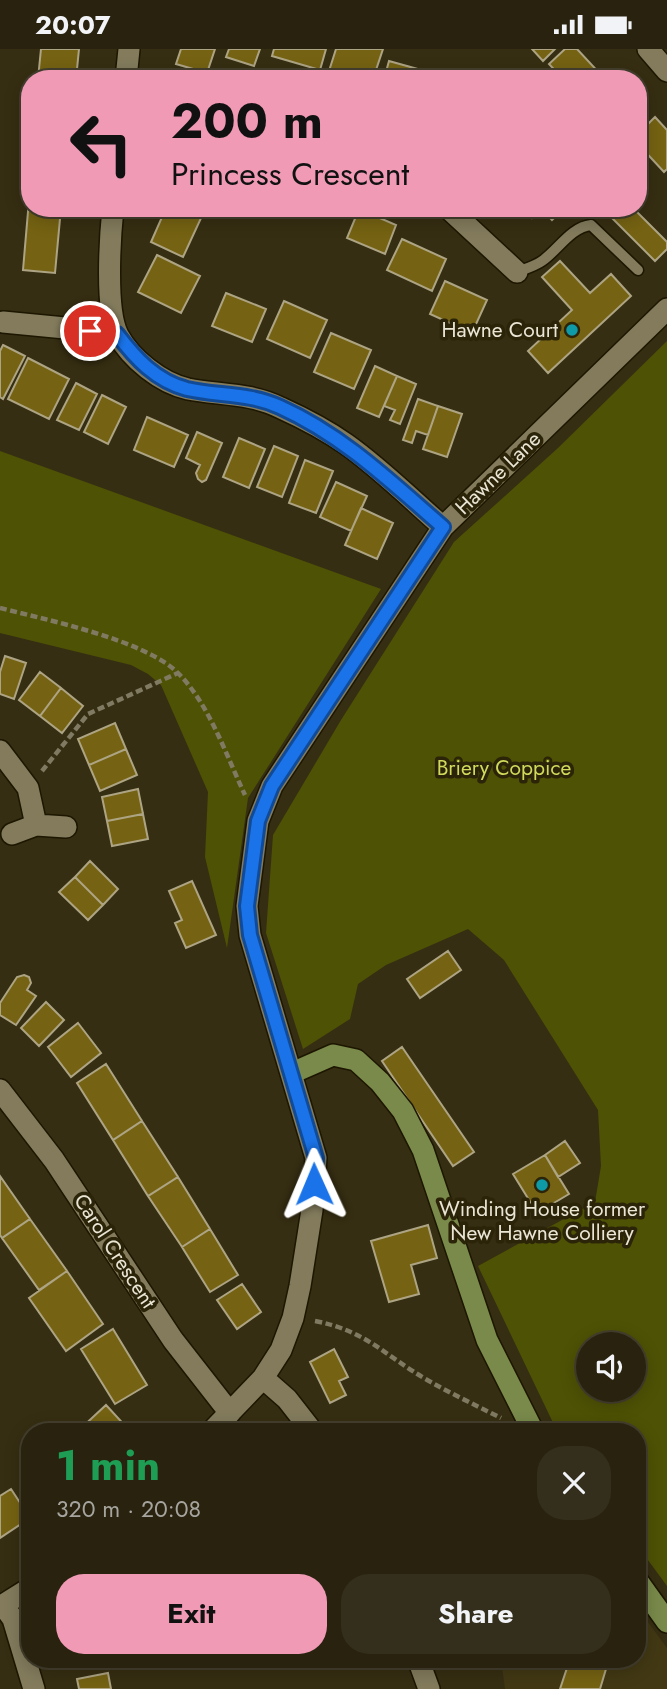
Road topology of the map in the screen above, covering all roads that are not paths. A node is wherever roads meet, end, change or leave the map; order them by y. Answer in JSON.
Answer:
{"nodes":[{"id":1,"x":129,"y":49,"type":"edge"},
{"id":2,"x":648,"y":49,"type":"edge"},
{"id":3,"x":127,"y":70,"type":"edge"},
{"id":4,"x":667,"y":71,"type":"edge"},
{"id":5,"x":113,"y":217,"type":"edge"},
{"id":6,"x":458,"y":217,"type":"edge"},
{"id":7,"x":638,"y":270,"type":"dead end"},
{"id":8,"x":517,"y":272,"type":"joint"},
{"id":9,"x":667,"y":309,"type":"edge"},
{"id":10,"x":3,"y":322,"type":"dead end"},
{"id":11,"x":117,"y":334,"type":"junction"},
{"id":12,"x":443,"y":527,"type":"junction"},
{"id":13,"x":0,"y":751,"type":"edge"},
{"id":14,"x":36,"y":825,"type":"junction"},
{"id":15,"x":66,"y":827,"type":"dead end"},
{"id":16,"x":12,"y":834,"type":"dead end"},
{"id":17,"x":292,"y":1073,"type":"junction"},
{"id":18,"x":0,"y":1090,"type":"edge"},
{"id":19,"x":263,"y":1378,"type":"junction"},
{"id":20,"x":230,"y":1413,"type":"junction"},
{"id":21,"x":220,"y":1423,"type":"edge"},
{"id":22,"x":306,"y":1423,"type":"edge"},
{"id":23,"x":529,"y":1423,"type":"edge"},
{"id":24,"x":646,"y":1593,"type":"edge"},
{"id":25,"x":21,"y":1594,"type":"edge"},
{"id":26,"x":1,"y":1606,"type":"edge"},
{"id":27,"x":667,"y":1622,"type":"edge"},
{"id":28,"x":21,"y":1646,"type":"edge"},
{"id":29,"x":28,"y":1668,"type":"edge"},
{"id":30,"x":421,"y":1668,"type":"edge"},
{"id":31,"x":34,"y":1689,"type":"edge"},
{"id":32,"x":429,"y":1689,"type":"edge"}],
"edges":[{"from":1,"to":3,"type":"street"},
{"from":2,"to":4,"type":"street"},
{"from":5,"to":11,"type":"street"},
{"from":6,"to":8,"type":"street"},
{"from":7,"to":8,"type":"lane"},
{"from":9,"to":12,"type":"street","name":"Hawne Lane"},
{"from":10,"to":11,"type":"street"},
{"from":11,"to":12,"type":"street"},
{"from":12,"to":17,"type":"street","name":"Hawne Lane"},
{"from":13,"to":14,"type":"street"},
{"from":14,"to":15,"type":"street"},
{"from":14,"to":16,"type":"street"},
{"from":17,"to":19,"type":"street","name":"Hawne Lane"},
{"from":17,"to":23,"type":"street"},
{"from":18,"to":20,"type":"street","name":"Carol Crescent"},
{"from":19,"to":20,"type":"street","name":"Hawne Lane"},
{"from":19,"to":22,"type":"street"},
{"from":20,"to":21,"type":"street","name":"Hawne Lane"},
{"from":24,"to":27,"type":"street"},
{"from":25,"to":26,"type":"street"},
{"from":26,"to":28,"type":"street"},
{"from":29,"to":31,"type":"street"},
{"from":30,"to":32,"type":"street"}]}
